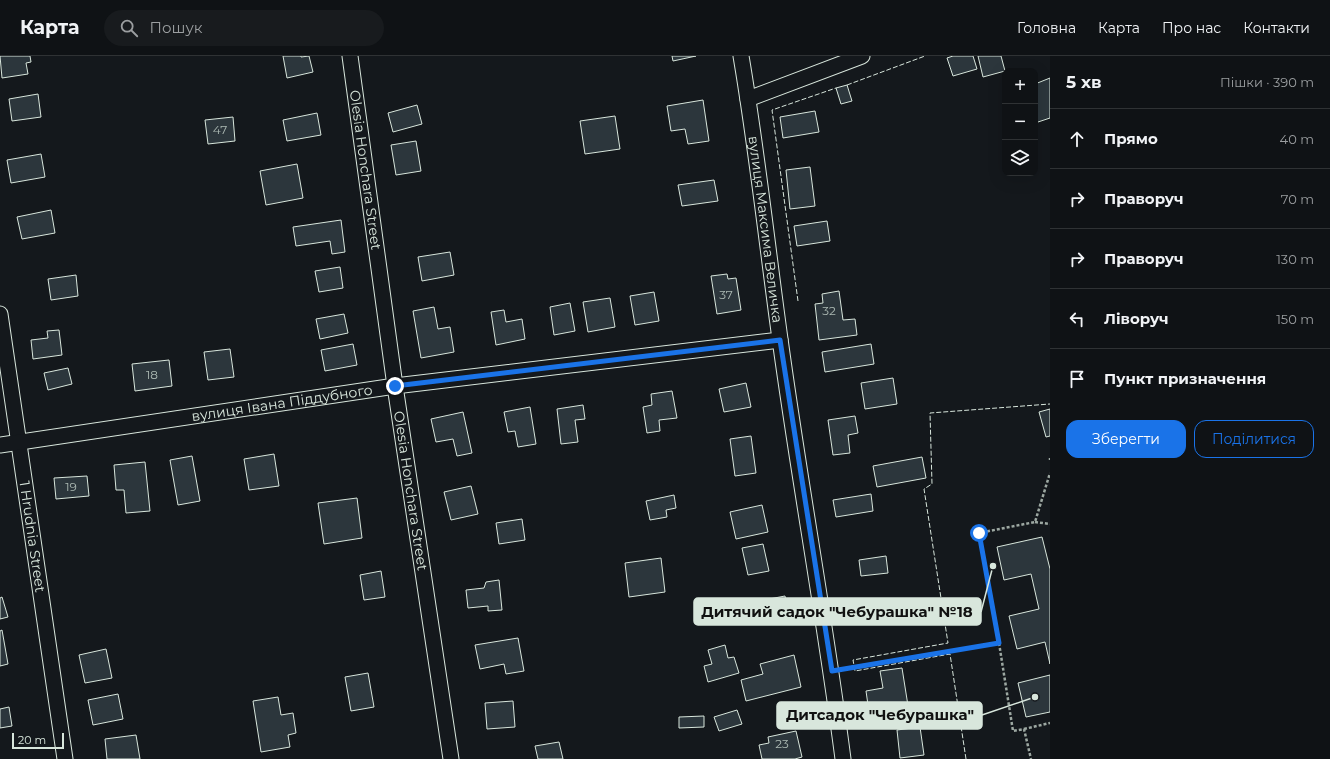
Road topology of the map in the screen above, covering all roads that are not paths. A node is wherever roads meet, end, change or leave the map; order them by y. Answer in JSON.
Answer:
{"nodes":[{"id":1,"x":350,"y":56,"type":"edge"},
{"id":2,"x":741,"y":56,"type":"edge"},
{"id":3,"x":862,"y":56,"type":"edge"},
{"id":4,"x":748,"y":99,"type":"junction"},
{"id":5,"x":0,"y":314,"type":"edge"},
{"id":6,"x":780,"y":340,"type":"junction"},
{"id":7,"x":395,"y":386,"type":"junction"},
{"id":8,"x":19,"y":442,"type":"junction"},
{"id":9,"x":0,"y":445,"type":"edge"},
{"id":10,"x":65,"y":759,"type":"edge"},
{"id":11,"x":451,"y":759,"type":"edge"},
{"id":12,"x":843,"y":759,"type":"edge"}],
"edges":[{"from":1,"to":7,"type":"street","name":"Olesia Honchara Street"},
{"from":2,"to":4,"type":"street","name":"вулиця Максима Величка"},
{"from":3,"to":4,"type":"street"},
{"from":4,"to":6,"type":"street","name":"вулиця Максима Величка"},
{"from":5,"to":8,"type":"street","name":"1 Hrudnia Street"},
{"from":6,"to":7,"type":"street","name":"вулиця Івана Піддубного"},
{"from":6,"to":12,"type":"street","name":"вулиця Максима Величка"},
{"from":7,"to":8,"type":"street","name":"вулиця Івана Піддубного"},
{"from":7,"to":11,"type":"street","name":"Olesia Honchara Street"},
{"from":8,"to":9,"type":"street","name":"вулиця Івана Піддубного"},
{"from":8,"to":10,"type":"street","name":"1 Hrudnia Street"}]}
